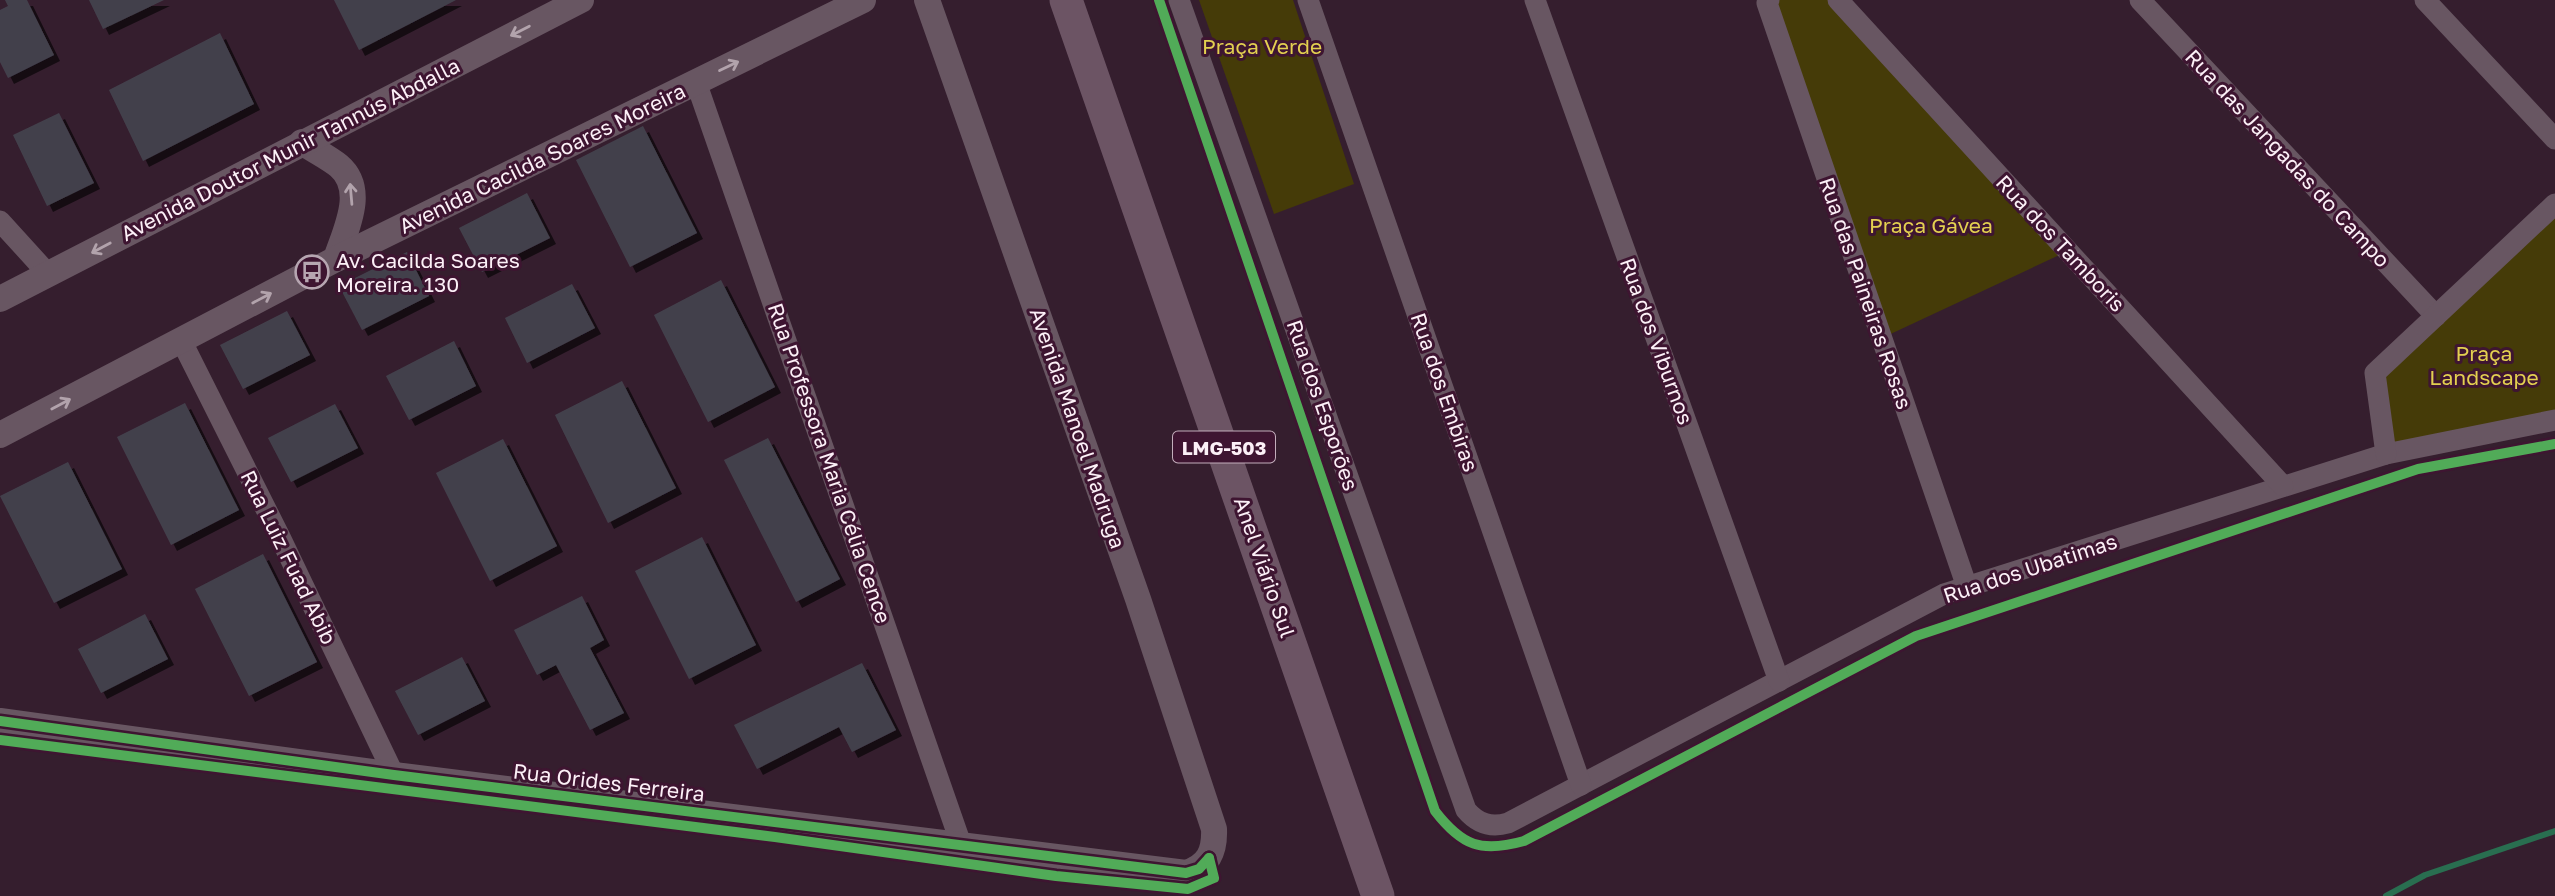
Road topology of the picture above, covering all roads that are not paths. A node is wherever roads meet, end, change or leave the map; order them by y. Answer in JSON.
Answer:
{"nodes":[{"id":1,"x":581,"y":0,"type":"edge"},
{"id":2,"x":863,"y":0,"type":"edge"},
{"id":3,"x":927,"y":0,"type":"edge"},
{"id":4,"x":1066,"y":0,"type":"edge"},
{"id":5,"x":1180,"y":0,"type":"edge"},
{"id":6,"x":1308,"y":0,"type":"edge"},
{"id":7,"x":1535,"y":0,"type":"edge"},
{"id":8,"x":1769,"y":0,"type":"edge"},
{"id":9,"x":1838,"y":0,"type":"edge"},
{"id":10,"x":2140,"y":0,"type":"edge"},
{"id":11,"x":2425,"y":0,"type":"edge"},
{"id":12,"x":696,"y":82,"type":"junction"},
{"id":13,"x":2555,"y":139,"type":"edge"},
{"id":14,"x":302,"y":142,"type":"junction"},
{"id":15,"x":2555,"y":204,"type":"edge"},
{"id":16,"x":0,"y":221,"type":"edge"},
{"id":17,"x":336,"y":259,"type":"junction"},
{"id":18,"x":49,"y":275,"type":"junction"},
{"id":19,"x":0,"y":299,"type":"edge"},
{"id":20,"x":2436,"y":316,"type":"junction"},
{"id":21,"x":181,"y":340,"type":"junction"},
{"id":22,"x":2555,"y":420,"type":"edge"},
{"id":23,"x":6,"y":427,"type":"edge"},
{"id":24,"x":2386,"y":454,"type":"junction"},
{"id":25,"x":2283,"y":486,"type":"junction"},
{"id":26,"x":1968,"y":587,"type":"junction"},
{"id":27,"x":1779,"y":681,"type":"junction"},
{"id":28,"x":0,"y":721,"type":"edge"},
{"id":29,"x":394,"y":775,"type":"junction"},
{"id":30,"x":1581,"y":785,"type":"junction"},
{"id":31,"x":1466,"y":810,"type":"joint"},
{"id":32,"x":961,"y":844,"type":"junction"},
{"id":33,"x":1209,"y":858,"type":"joint"},
{"id":34,"x":1378,"y":896,"type":"edge"}],
"edges":[{"from":1,"to":14,"type":"street","name":"Avenida Doutor Munir Tannús Abdalla","one_way":true},
{"from":12,"to":2,"type":"street","name":"Avenida Cacilda Soares Moreira","one_way":true},
{"from":3,"to":33,"type":"street","name":"Avenida Manoel Madruga"},
{"from":4,"to":34,"type":"main road","name":"Anel Viário Sul","number":"LMG-503"},
{"from":5,"to":31,"type":"street","name":"Rua dos Esporões"},
{"from":6,"to":30,"type":"street","name":"Rua dos Embiras"},
{"from":7,"to":27,"type":"street","name":"Rua dos Viburnos"},
{"from":8,"to":26,"type":"street","name":"Rua das Paineiras Rosas"},
{"from":9,"to":25,"type":"street","name":"Rua dos Tamboris"},
{"from":10,"to":20,"type":"street","name":"Rua das Jangadas do Campo"},
{"from":11,"to":13,"type":"street"},
{"from":12,"to":17,"type":"street","name":"Avenida Cacilda Soares Moreira"},
{"from":12,"to":32,"type":"street","name":"Rua Professora Maria Célia Cence"},
{"from":17,"to":14,"type":"street","one_way":true},
{"from":14,"to":18,"type":"street","name":"Avenida Doutor Munir Tannús Abdalla","one_way":true},
{"from":15,"to":20,"type":"street"},
{"from":16,"to":18,"type":"street"},
{"from":21,"to":17,"type":"street","name":"Avenida Cacilda Soares Moreira","one_way":true},
{"from":18,"to":19,"type":"street","name":"Avenida Doutor Munir Tannús Abdalla"},
{"from":20,"to":24,"type":"street"},
{"from":23,"to":21,"type":"street","name":"Avenida Cacilda Soares Moreira","one_way":true},
{"from":21,"to":29,"type":"street","name":"Rua Luiz Fuad Abib"},
{"from":22,"to":24,"type":"street","name":"Rua dos Ubatimas"},
{"from":24,"to":25,"type":"street","name":"Rua dos Ubatimas"},
{"from":25,"to":26,"type":"street","name":"Rua dos Ubatimas"},
{"from":26,"to":27,"type":"street","name":"Rua dos Ubatimas"},
{"from":27,"to":30,"type":"street","name":"Rua dos Ubatimas"},
{"from":28,"to":29,"type":"street","name":"Rua Orides Ferreira"},
{"from":29,"to":32,"type":"street","name":"Rua Orides Ferreira"},
{"from":30,"to":31,"type":"street","name":"Rua dos Ubatimas"},
{"from":32,"to":33,"type":"street","name":"Rua Orides Ferreira"}]}
